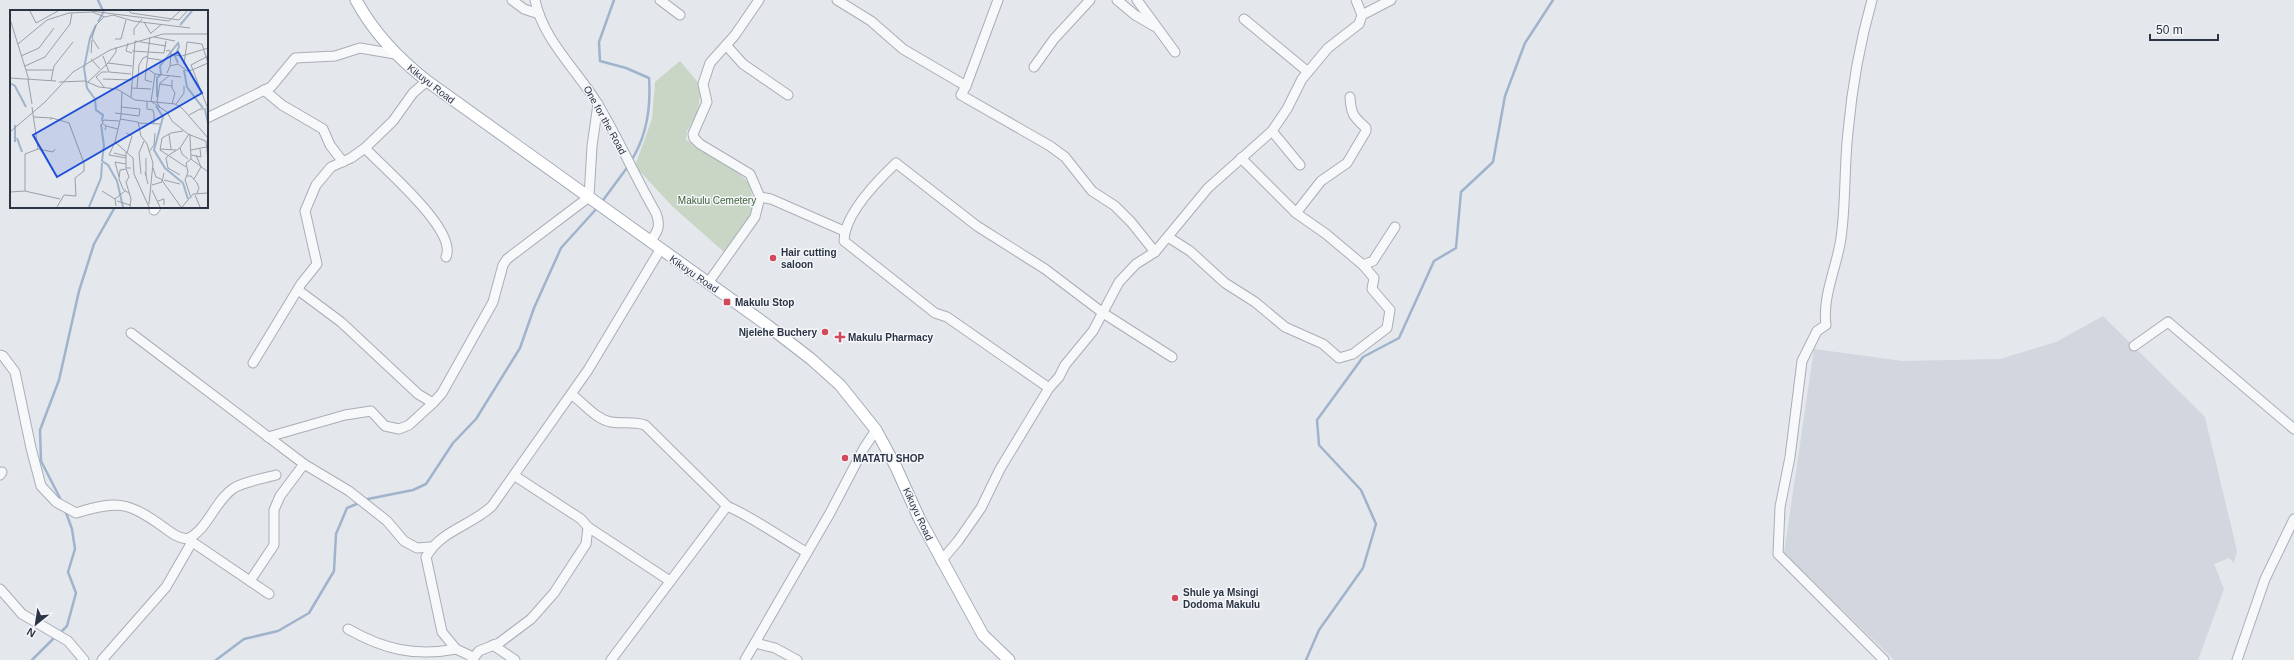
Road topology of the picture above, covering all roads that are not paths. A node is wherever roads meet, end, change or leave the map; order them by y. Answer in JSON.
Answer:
{"nodes":[{"id":1,"x":356,"y":0,"type":"edge"},
{"id":2,"x":512,"y":0,"type":"edge"},
{"id":3,"x":535,"y":0,"type":"edge"},
{"id":4,"x":660,"y":0,"type":"edge"},
{"id":5,"x":759,"y":0,"type":"edge"},
{"id":6,"x":837,"y":0,"type":"edge"},
{"id":7,"x":998,"y":0,"type":"edge"},
{"id":8,"x":1090,"y":0,"type":"edge"},
{"id":9,"x":1117,"y":0,"type":"edge"},
{"id":10,"x":1137,"y":0,"type":"edge"},
{"id":11,"x":1356,"y":0,"type":"edge"},
{"id":12,"x":1391,"y":0,"type":"edge"},
{"id":13,"x":1872,"y":0,"type":"edge"},
{"id":14,"x":539,"y":14,"type":"junction"},
{"id":15,"x":680,"y":15,"type":"dead end"},
{"id":16,"x":1362,"y":15,"type":"junction"},
{"id":17,"x":1244,"y":19,"type":"dead end"},
{"id":18,"x":1157,"y":28,"type":"junction"},
{"id":19,"x":726,"y":45,"type":"junction"},
{"id":20,"x":1174,"y":52,"type":"dead end"},
{"id":21,"x":395,"y":54,"type":"junction"},
{"id":22,"x":1034,"y":67,"type":"dead end"},
{"id":23,"x":1308,"y":72,"type":"junction"},
{"id":24,"x":427,"y":82,"type":"junction"},
{"id":25,"x":966,"y":86,"type":"junction"},
{"id":26,"x":264,"y":90,"type":"junction"},
{"id":27,"x":788,"y":95,"type":"dead end"},
{"id":28,"x":1350,"y":97,"type":"dead end"},
{"id":29,"x":598,"y":104,"type":"junction"},
{"id":30,"x":208,"y":118,"type":"edge"},
{"id":31,"x":1272,"y":131,"type":"junction"},
{"id":32,"x":365,"y":148,"type":"junction"},
{"id":33,"x":1241,"y":158,"type":"junction"},
{"id":34,"x":343,"y":162,"type":"junction"},
{"id":35,"x":1300,"y":164,"type":"dead end"},
{"id":36,"x":760,"y":197,"type":"junction"},
{"id":37,"x":592,"y":199,"type":"junction"},
{"id":38,"x":1296,"y":213,"type":"junction"},
{"id":39,"x":1395,"y":227,"type":"dead end"},
{"id":40,"x":844,"y":230,"type":"junction"},
{"id":41,"x":1168,"y":237,"type":"junction"},
{"id":42,"x":650,"y":242,"type":"junction"},
{"id":43,"x":660,"y":250,"type":"junction"},
{"id":44,"x":1156,"y":252,"type":"junction"},
{"id":45,"x":446,"y":257,"type":"dead end"},
{"id":46,"x":1364,"y":265,"type":"junction"},
{"id":47,"x":708,"y":284,"type":"junction"},
{"id":48,"x":298,"y":290,"type":"junction"},
{"id":49,"x":1103,"y":313,"type":"junction"},
{"id":50,"x":130,"y":333,"type":"dead end"},
{"id":51,"x":2134,"y":346,"type":"dead end"},
{"id":52,"x":0,"y":355,"type":"edge"},
{"id":53,"x":1172,"y":357,"type":"dead end"},
{"id":54,"x":252,"y":363,"type":"dead end"},
{"id":55,"x":1049,"y":388,"type":"junction"},
{"id":56,"x":572,"y":395,"type":"junction"},
{"id":57,"x":433,"y":403,"type":"junction"},
{"id":58,"x":2294,"y":429,"type":"edge"},
{"id":59,"x":876,"y":430,"type":"junction"},
{"id":60,"x":268,"y":437,"type":"junction"},
{"id":61,"x":304,"y":464,"type":"junction"},
{"id":62,"x":276,"y":475,"type":"dead end"},
{"id":63,"x":515,"y":476,"type":"junction"},
{"id":64,"x":727,"y":506,"type":"junction"},
{"id":65,"x":2294,"y":519,"type":"edge"},
{"id":66,"x":588,"y":527,"type":"junction"},
{"id":67,"x":189,"y":540,"type":"junction"},
{"id":68,"x":431,"y":547,"type":"junction"},
{"id":69,"x":806,"y":552,"type":"junction"},
{"id":70,"x":941,"y":560,"type":"junction"},
{"id":71,"x":670,"y":581,"type":"junction"},
{"id":72,"x":250,"y":582,"type":"junction"},
{"id":73,"x":0,"y":589,"type":"edge"},
{"id":74,"x":269,"y":594,"type":"dead end"},
{"id":75,"x":348,"y":629,"type":"dead end"},
{"id":76,"x":755,"y":643,"type":"junction"},
{"id":77,"x":493,"y":645,"type":"junction"},
{"id":78,"x":456,"y":649,"type":"junction"},
{"id":79,"x":473,"y":659,"type":"edge"},
{"id":80,"x":84,"y":660,"type":"edge"},
{"id":81,"x":102,"y":660,"type":"edge"},
{"id":82,"x":515,"y":660,"type":"edge"},
{"id":83,"x":611,"y":660,"type":"edge"},
{"id":84,"x":745,"y":660,"type":"edge"},
{"id":85,"x":797,"y":660,"type":"edge"},
{"id":86,"x":1009,"y":660,"type":"edge"},
{"id":87,"x":1884,"y":660,"type":"edge"},
{"id":88,"x":2237,"y":660,"type":"edge"}],
"edges":[{"from":1,"to":21,"type":"main road","name":"Kikuyu Road"},
{"from":2,"to":14,"type":"street"},
{"from":3,"to":14,"type":"street","name":"One for the Road"},
{"from":4,"to":15,"type":"street"},
{"from":5,"to":19,"type":"street"},
{"from":6,"to":25,"type":"street"},
{"from":7,"to":25,"type":"street"},
{"from":8,"to":22,"type":"street"},
{"from":9,"to":18,"type":"street"},
{"from":10,"to":18,"type":"street"},
{"from":11,"to":16,"type":"street"},
{"from":12,"to":16,"type":"street"},
{"from":13,"to":87,"type":"street"},
{"from":14,"to":29,"type":"street","name":"One for the Road"},
{"from":16,"to":23,"type":"street"},
{"from":17,"to":23,"type":"street"},
{"from":18,"to":20,"type":"street"},
{"from":19,"to":27,"type":"street"},
{"from":19,"to":36,"type":"street"},
{"from":21,"to":24,"type":"main road","name":"Kikuyu Road"},
{"from":21,"to":26,"type":"street"},
{"from":23,"to":31,"type":"street"},
{"from":24,"to":32,"type":"street"},
{"from":24,"to":37,"type":"main road","name":"Kikuyu Road"},
{"from":25,"to":44,"type":"street"},
{"from":26,"to":30,"type":"street"},
{"from":26,"to":34,"type":"street"},
{"from":28,"to":38,"type":"street"},
{"from":29,"to":37,"type":"street"},
{"from":29,"to":42,"type":"street","name":"One for the Road"},
{"from":31,"to":33,"type":"street"},
{"from":31,"to":35,"type":"street"},
{"from":32,"to":34,"type":"street"},
{"from":32,"to":45,"type":"street"},
{"from":33,"to":38,"type":"street"},
{"from":33,"to":41,"type":"street"},
{"from":34,"to":48,"type":"street"},
{"from":36,"to":40,"type":"street"},
{"from":36,"to":47,"type":"street"},
{"from":37,"to":42,"type":"main road","name":"Kikuyu Road"},
{"from":37,"to":57,"type":"street"},
{"from":38,"to":46,"type":"street"},
{"from":39,"to":46,"type":"street"},
{"from":40,"to":49,"type":"street"},
{"from":40,"to":55,"type":"street"},
{"from":41,"to":44,"type":"street"},
{"from":41,"to":46,"type":"street"},
{"from":42,"to":43,"type":"main road","name":"Kikuyu Road"},
{"from":43,"to":47,"type":"main road","name":"Kikuyu Road"},
{"from":43,"to":56,"type":"street"},
{"from":44,"to":49,"type":"street"},
{"from":47,"to":59,"type":"main road","name":"Kikuyu Road"},
{"from":48,"to":54,"type":"street"},
{"from":48,"to":57,"type":"street"},
{"from":49,"to":53,"type":"street"},
{"from":49,"to":55,"type":"street"},
{"from":50,"to":60,"type":"street"},
{"from":51,"to":58,"type":"street"},
{"from":52,"to":67,"type":"street"},
{"from":55,"to":70,"type":"street"},
{"from":56,"to":63,"type":"street"},
{"from":56,"to":64,"type":"street"},
{"from":57,"to":60,"type":"street"},
{"from":59,"to":69,"type":"street"},
{"from":59,"to":70,"type":"main road","name":"Kikuyu Road"},
{"from":60,"to":61,"type":"street"},
{"from":61,"to":68,"type":"street"},
{"from":61,"to":72,"type":"street"},
{"from":62,"to":67,"type":"street"},
{"from":63,"to":66,"type":"street"},
{"from":63,"to":68,"type":"street"},
{"from":64,"to":69,"type":"street"},
{"from":64,"to":71,"type":"street"},
{"from":65,"to":88,"type":"street"},
{"from":66,"to":71,"type":"street"},
{"from":66,"to":77,"type":"street"},
{"from":67,"to":72,"type":"street"},
{"from":67,"to":81,"type":"street"},
{"from":68,"to":78,"type":"street"},
{"from":69,"to":76,"type":"street"},
{"from":70,"to":86,"type":"main road","name":"Kikuyu Road"},
{"from":71,"to":83,"type":"street"},
{"from":72,"to":74,"type":"street"},
{"from":73,"to":80,"type":"street"},
{"from":75,"to":78,"type":"street"},
{"from":76,"to":84,"type":"street"},
{"from":76,"to":85,"type":"street"},
{"from":77,"to":79,"type":"street"},
{"from":77,"to":82,"type":"street"},
{"from":78,"to":79,"type":"street"}]}
